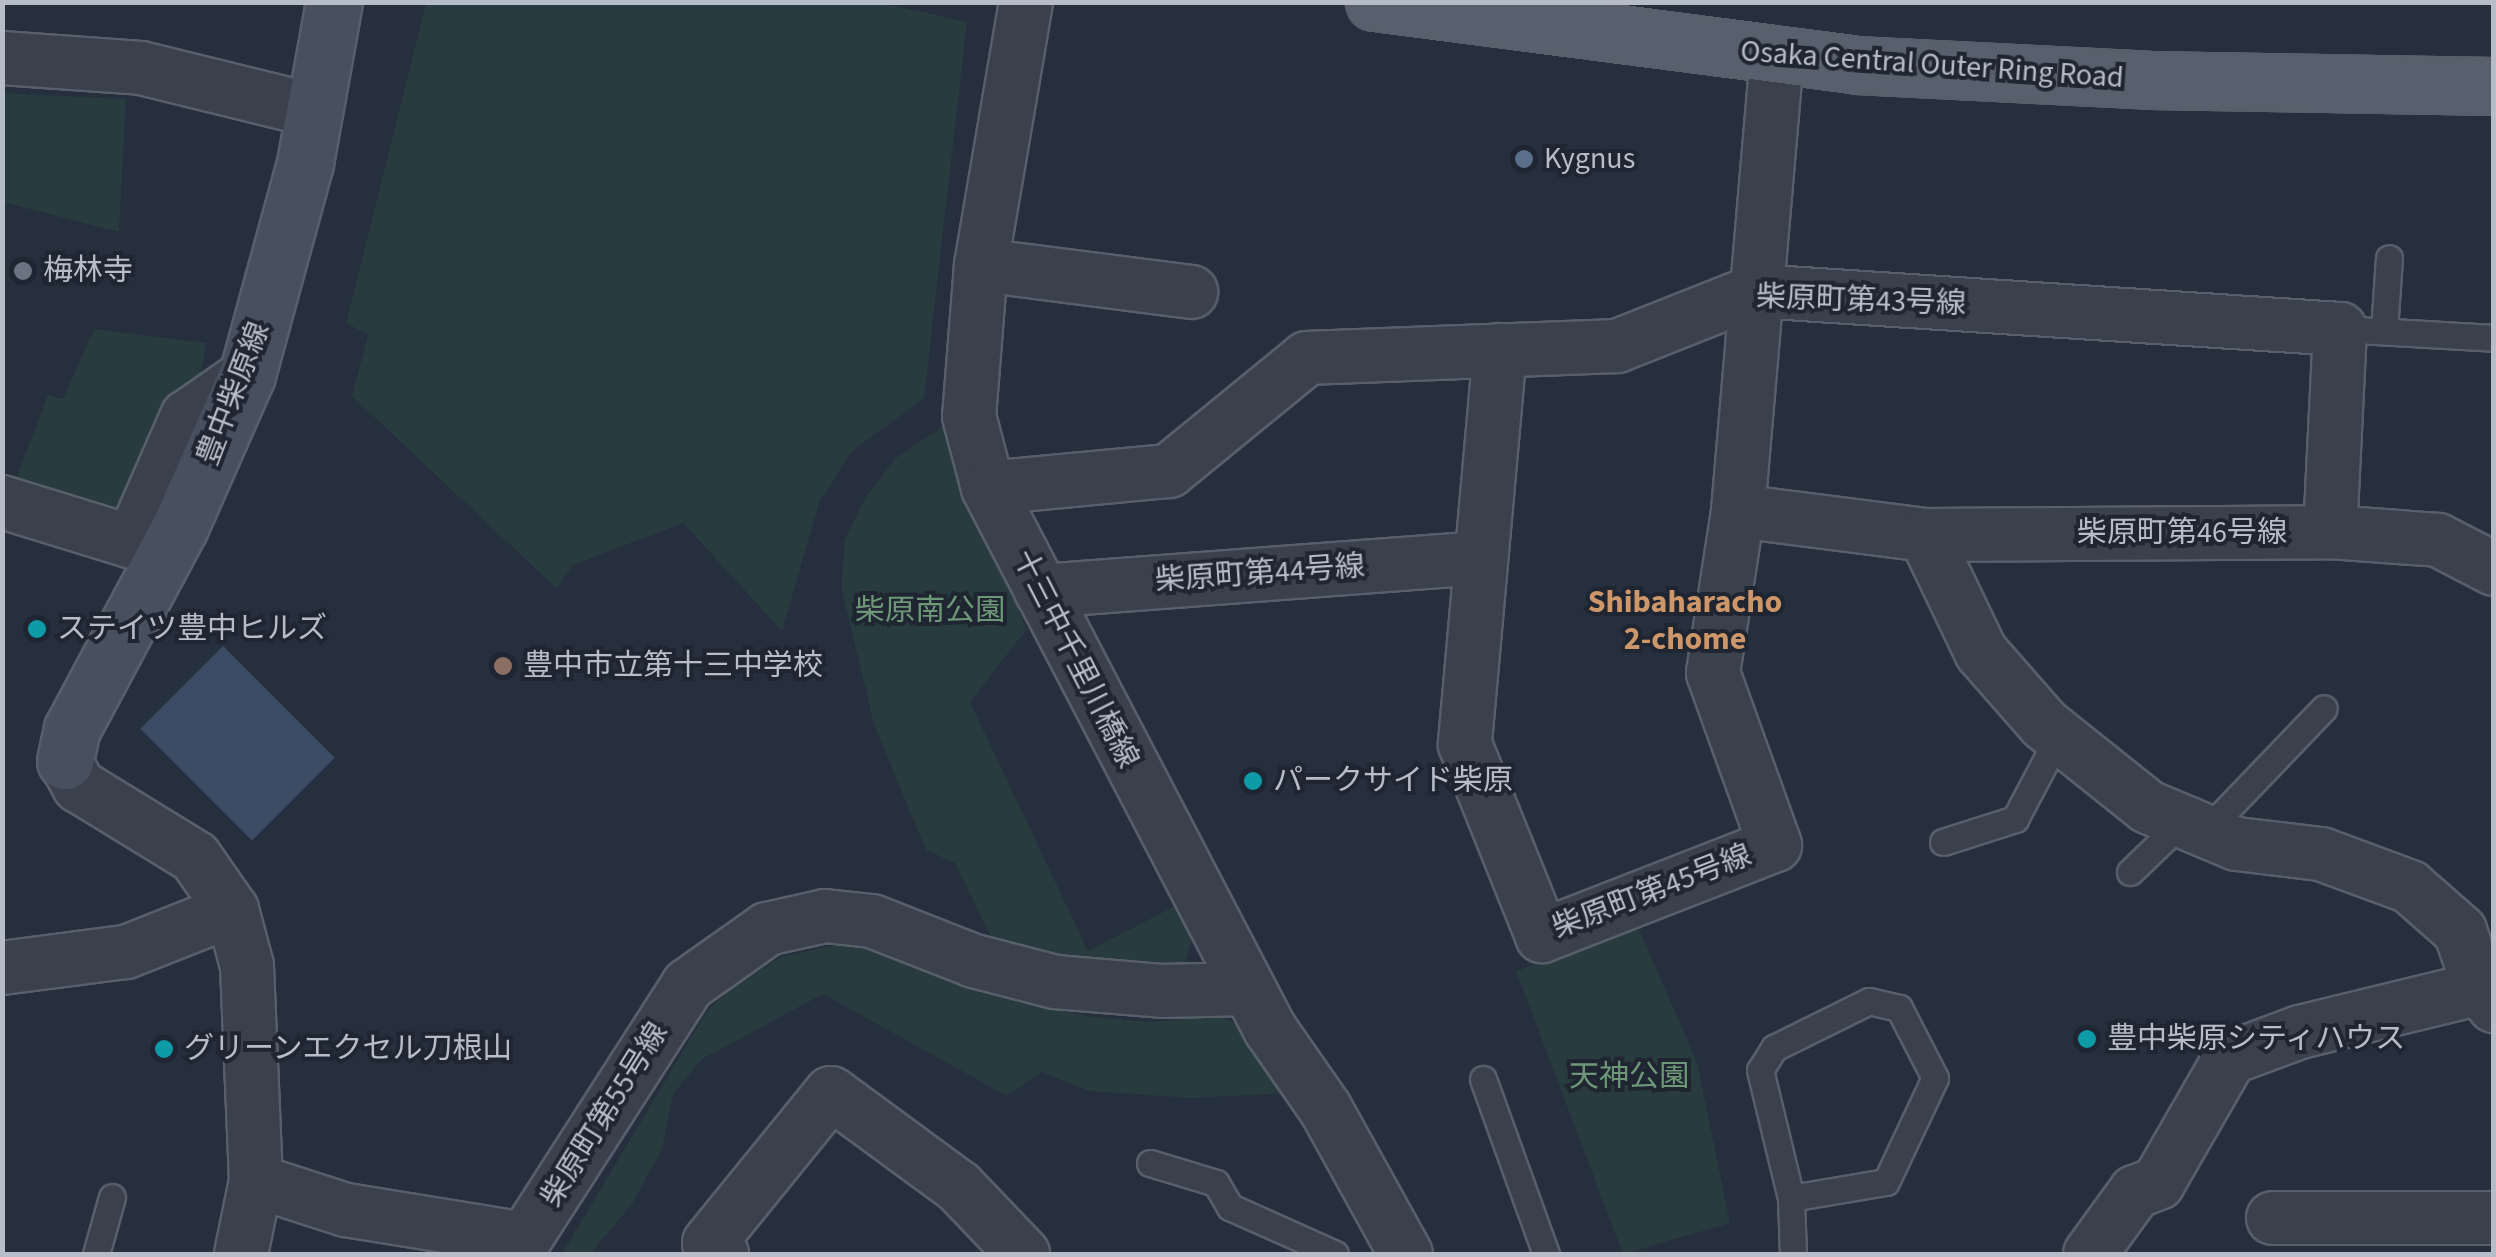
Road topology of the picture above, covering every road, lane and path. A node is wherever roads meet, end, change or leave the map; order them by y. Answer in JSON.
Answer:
{"nodes":[{"id":1,"x":334,"y":2,"type":"edge"},
{"id":2,"x":1026,"y":2,"type":"edge"},
{"id":3,"x":1374,"y":2,"type":"edge"},
{"id":4,"x":1778,"y":56,"type":"junction"},
{"id":5,"x":2,"y":58,"type":"edge"},
{"id":6,"x":2494,"y":86,"type":"edge"},
{"id":7,"x":316,"y":111,"type":"junction"},
{"id":8,"x":2389,"y":258,"type":"dead end"},
{"id":9,"x":981,"y":266,"type":"junction"},
{"id":10,"x":1756,"y":291,"type":"junction"},
{"id":11,"x":1191,"y":292,"type":"dead end"},
{"id":12,"x":2362,"y":330,"type":"junction"},
{"id":13,"x":2494,"y":338,"type":"edge"},
{"id":14,"x":1500,"y":350,"type":"junction"},
{"id":15,"x":247,"y":375,"type":"junction"},
{"id":16,"x":988,"y":488,"type":"junction"},
{"id":17,"x":2,"y":502,"type":"edge"},
{"id":18,"x":1738,"y":511,"type":"junction"},
{"id":19,"x":2330,"y":532,"type":"junction"},
{"id":20,"x":1925,"y":535,"type":"junction"},
{"id":21,"x":1480,"y":558,"type":"junction"},
{"id":22,"x":2494,"y":569,"type":"edge"},
{"id":23,"x":1041,"y":590,"type":"junction"},
{"id":24,"x":2324,"y":708,"type":"dead end"},
{"id":25,"x":2059,"y":736,"type":"junction"},
{"id":26,"x":65,"y":761,"type":"joint"},
{"id":27,"x":2195,"y":826,"type":"junction"},
{"id":28,"x":1943,"y":842,"type":"dead end"},
{"id":29,"x":2130,"y":872,"type":"dead end"},
{"id":30,"x":232,"y":910,"type":"junction"},
{"id":31,"x":2,"y":968,"type":"edge"},
{"id":32,"x":1250,"y":989,"type":"junction"},
{"id":33,"x":2487,"y":996,"type":"edge"},
{"id":34,"x":1483,"y":1079,"type":"dead end"},
{"id":35,"x":1150,"y":1163,"type":"dead end"},
{"id":36,"x":256,"y":1181,"type":"junction"},
{"id":37,"x":112,"y":1197,"type":"dead end"},
{"id":38,"x":1791,"y":1198,"type":"junction"},
{"id":39,"x":2273,"y":1218,"type":"dead end"},
{"id":40,"x":2494,"y":1218,"type":"edge"},
{"id":41,"x":526,"y":1246,"type":"edge"},
{"id":42,"x":1415,"y":1253,"type":"edge"},
{"id":43,"x":96,"y":1254,"type":"edge"},
{"id":44,"x":241,"y":1254,"type":"edge"},
{"id":45,"x":722,"y":1254,"type":"edge"},
{"id":46,"x":1023,"y":1254,"type":"edge"},
{"id":47,"x":1335,"y":1254,"type":"edge"},
{"id":48,"x":1546,"y":1254,"type":"edge"},
{"id":49,"x":1792,"y":1254,"type":"edge"},
{"id":50,"x":2090,"y":1254,"type":"edge"}],
"edges":[{"from":1,"to":7,"type":"street","name":"豊中柴原線"},
{"from":2,"to":9,"type":"street","name":"十三中千里川橋線"},
{"from":3,"to":4,"type":"main road","name":"Osaka Central Outer Ring Road"},
{"from":4,"to":6,"type":"main road","name":"Osaka Central Outer Ring Road"},
{"from":4,"to":10,"type":"street"},
{"from":5,"to":7,"type":"street"},
{"from":7,"to":15,"type":"street","name":"豊中柴原線"},
{"from":8,"to":12,"type":"lane"},
{"from":9,"to":11,"type":"street"},
{"from":9,"to":16,"type":"street","name":"十三中千里川橋線"},
{"from":10,"to":12,"type":"street","name":"柴原町第43号線"},
{"from":10,"to":14,"type":"street","name":"柴原町第43号線"},
{"from":10,"to":18,"type":"street"},
{"from":12,"to":13,"type":"lane"},
{"from":12,"to":19,"type":"street"},
{"from":14,"to":16,"type":"street","name":"柴原町第43号線"},
{"from":14,"to":21,"type":"street","name":"柴原町第45号線"},
{"from":15,"to":17,"type":"street"},
{"from":15,"to":26,"type":"street","name":"豊中柴原線"},
{"from":16,"to":23,"type":"street","name":"十三中千里川橋線"},
{"from":18,"to":20,"type":"street","name":"柴原町第46号線"},
{"from":18,"to":21,"type":"street","name":"柴原町第45号線"},
{"from":19,"to":20,"type":"street","name":"柴原町第46号線"},
{"from":19,"to":22,"type":"street","name":"柴原町第46号線"},
{"from":20,"to":25,"type":"street"},
{"from":21,"to":23,"type":"street","name":"柴原町第44号線"},
{"from":23,"to":32,"type":"street","name":"十三中千里川橋線"},
{"from":24,"to":27,"type":"lane"},
{"from":25,"to":27,"type":"street"},
{"from":25,"to":28,"type":"lane"},
{"from":26,"to":30,"type":"street"},
{"from":27,"to":29,"type":"lane"},
{"from":27,"to":33,"type":"street"},
{"from":30,"to":31,"type":"street"},
{"from":30,"to":36,"type":"street"},
{"from":32,"to":41,"type":"street","name":"柴原町第55号線"},
{"from":32,"to":42,"type":"street","name":"十三中千里川橋線"},
{"from":33,"to":50,"type":"street"},
{"from":34,"to":48,"type":"lane"},
{"from":35,"to":47,"type":"lane"},
{"from":36,"to":41,"type":"street","name":"柴原町第55号線"},
{"from":36,"to":44,"type":"street"},
{"from":37,"to":43,"type":"lane"},
{"from":38,"to":38,"type":"lane"},
{"from":38,"to":49,"type":"lane"},
{"from":39,"to":40,"type":"street"},
{"from":45,"to":46,"type":"street"}]}
